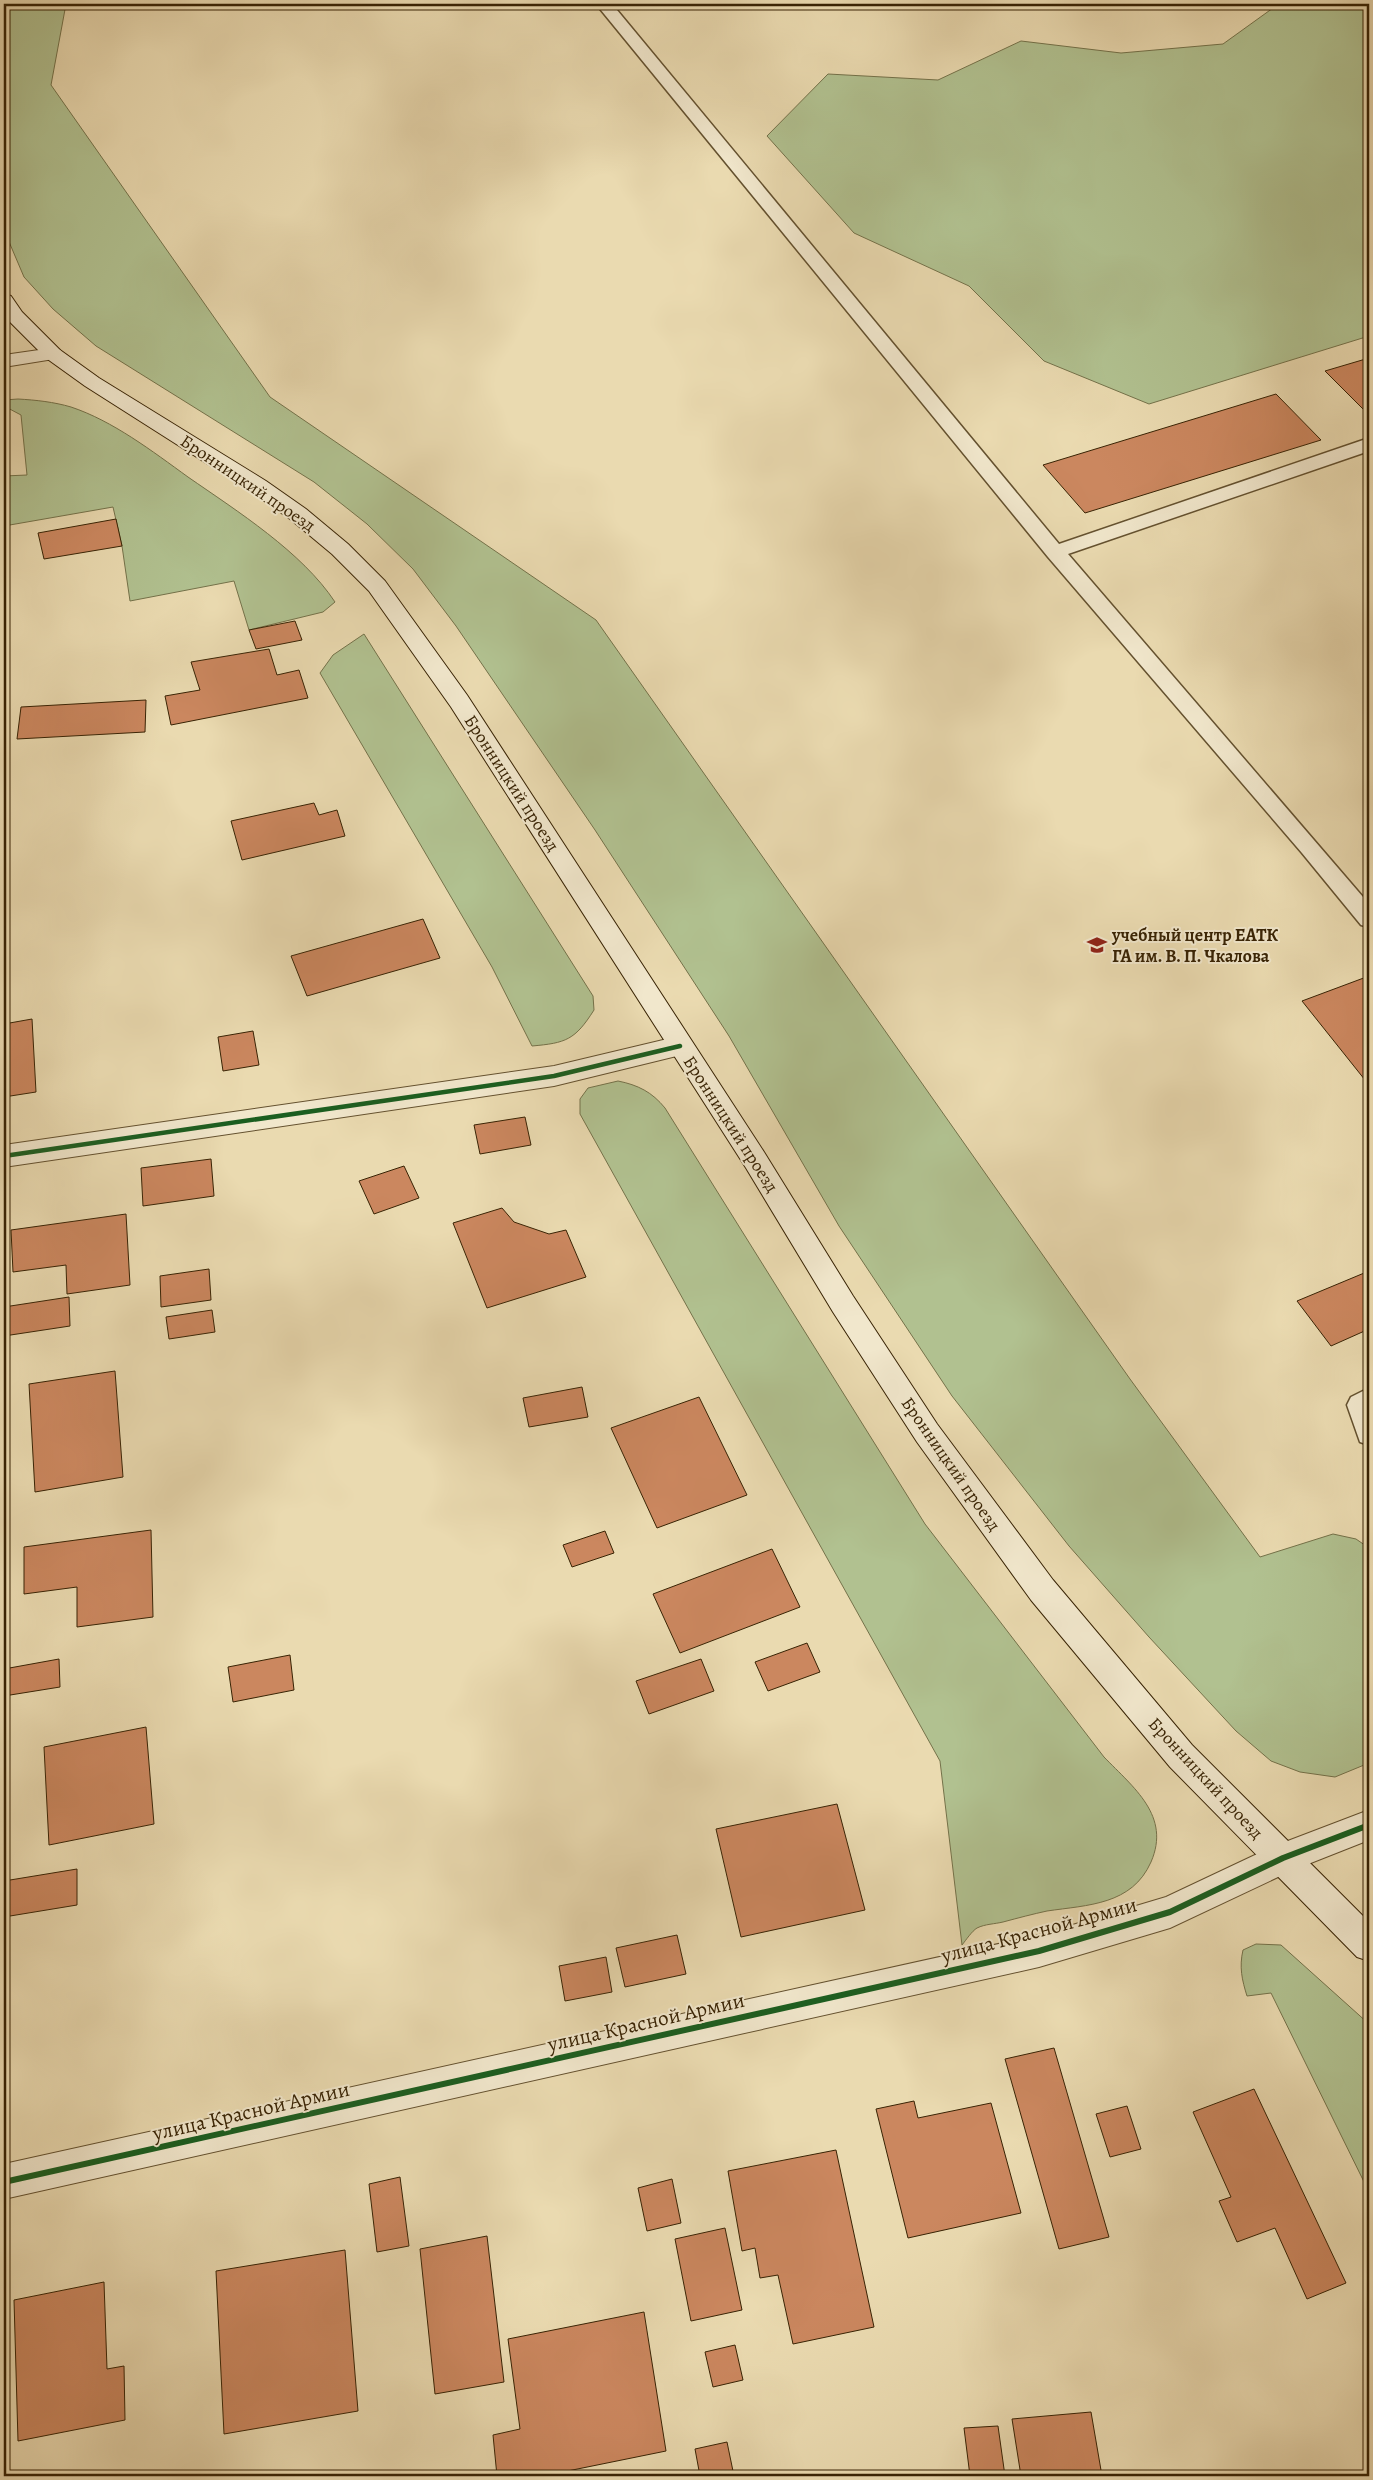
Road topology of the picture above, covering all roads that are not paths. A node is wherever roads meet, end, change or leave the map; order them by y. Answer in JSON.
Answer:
{"nodes":[{"id":1,"x":604,"y":4,"type":"edge"},
{"id":2,"x":4,"y":300,"type":"edge"},
{"id":3,"x":52,"y":354,"type":"junction"},
{"id":4,"x":4,"y":361,"type":"edge"},
{"id":5,"x":1369,"y":444,"type":"edge"},
{"id":6,"x":1055,"y":552,"type":"junction"},
{"id":7,"x":1369,"y":919,"type":"edge"},
{"id":8,"x":680,"y":1046,"type":"junction"},
{"id":9,"x":4,"y":1156,"type":"edge"},
{"id":10,"x":1369,"y":1399,"type":"edge"},
{"id":11,"x":1369,"y":1434,"type":"edge"},
{"id":12,"x":1369,"y":1825,"type":"edge"},
{"id":13,"x":1283,"y":1858,"type":"junction"},
{"id":14,"x":1369,"y":1945,"type":"edge"},
{"id":15,"x":4,"y":2182,"type":"edge"}],
"edges":[{"from":1,"to":6,"type":"lane"},
{"from":2,"to":3,"type":"main road","name":"Бронницкий проезд"},
{"from":3,"to":4,"type":"main road"},
{"from":3,"to":8,"type":"main road","name":"Бронницкий проезд"},
{"from":5,"to":6,"type":"lane"},
{"from":6,"to":7,"type":"lane"},
{"from":8,"to":9,"type":"main road"},
{"from":8,"to":13,"type":"main road","name":"Бронницкий проезд"},
{"from":10,"to":11,"type":"lane"},
{"from":12,"to":13,"type":"main road","name":"улица Красной Армии"},
{"from":13,"to":14,"type":"main road","name":"Бронницкий проезд"},
{"from":13,"to":15,"type":"main road","name":"улица Красной Армии"}]}
